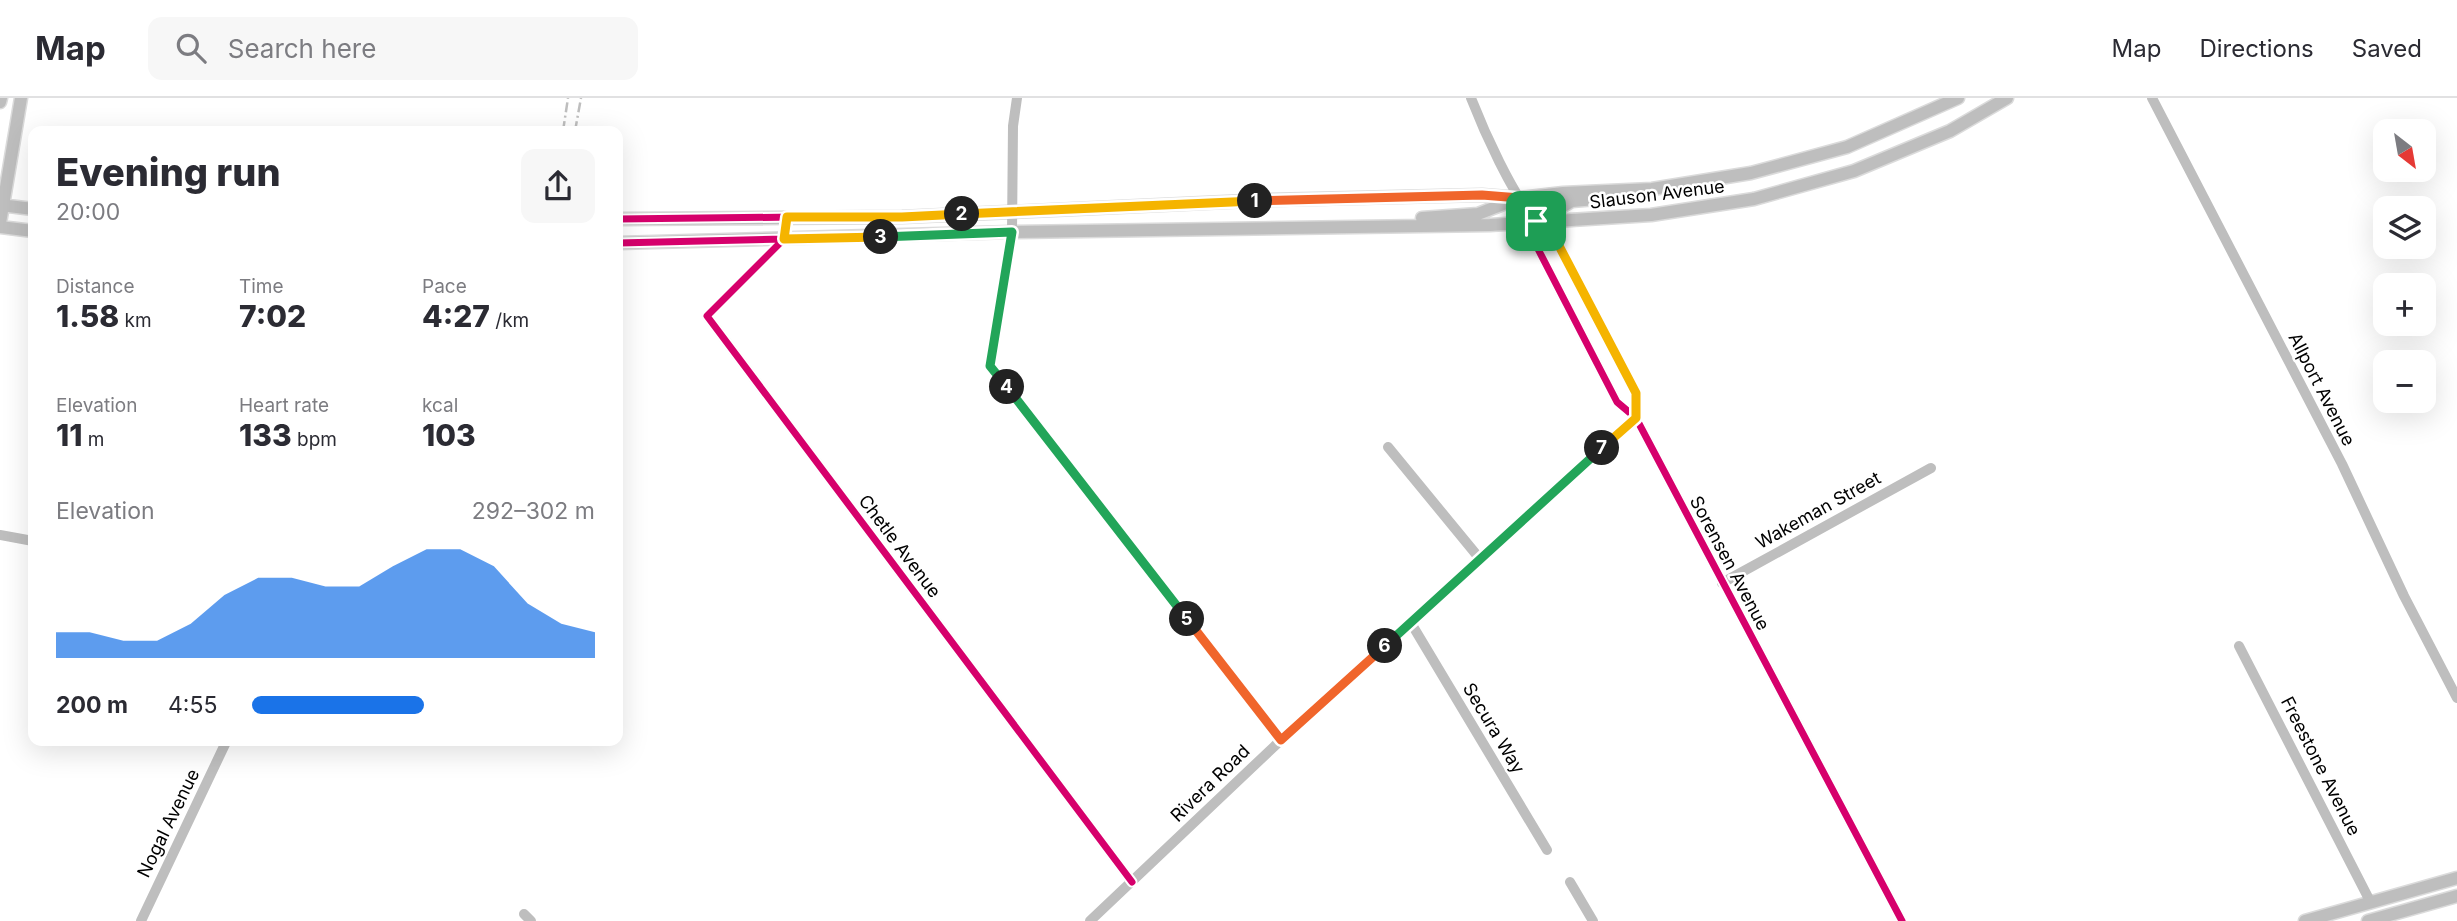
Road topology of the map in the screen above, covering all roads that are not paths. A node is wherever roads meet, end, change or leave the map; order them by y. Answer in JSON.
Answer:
{"nodes":[{"id":1,"x":21,"y":98,"type":"edge"},
{"id":2,"x":1017,"y":98,"type":"edge"},
{"id":3,"x":1471,"y":98,"type":"edge"},
{"id":4,"x":1958,"y":98,"type":"edge"},
{"id":5,"x":2007,"y":98,"type":"edge"},
{"id":6,"x":2152,"y":98,"type":"edge"},
{"id":7,"x":1668,"y":187,"type":"junction"},
{"id":8,"x":1520,"y":198,"type":"junction"},
{"id":9,"x":2,"y":205,"type":"edge"},
{"id":10,"x":28,"y":208,"type":"edge"},
{"id":11,"x":1012,"y":212,"type":"junction"},
{"id":12,"x":787,"y":217,"type":"junction"},
{"id":13,"x":623,"y":219,"type":"edge"},
{"id":14,"x":1536,"y":221,"type":"junction"},
{"id":15,"x":0,"y":225,"type":"edge"},
{"id":16,"x":1407,"y":225,"type":"junction"},
{"id":17,"x":28,"y":230,"type":"edge"},
{"id":18,"x":1012,"y":232,"type":"junction"},
{"id":19,"x":784,"y":239,"type":"junction"},
{"id":20,"x":623,"y":243,"type":"edge"},
{"id":21,"x":1636,"y":418,"type":"junction"},
{"id":22,"x":1388,"y":447,"type":"dead end"},
{"id":23,"x":1931,"y":468,"type":"dead end"},
{"id":24,"x":0,"y":535,"type":"edge"},
{"id":25,"x":28,"y":540,"type":"edge"},
{"id":26,"x":1480,"y":559,"type":"junction"},
{"id":27,"x":1722,"y":583,"type":"junction"},
{"id":28,"x":1410,"y":623,"type":"junction"},
{"id":29,"x":2239,"y":646,"type":"dead end"},
{"id":30,"x":2457,"y":698,"type":"edge"},
{"id":31,"x":1281,"y":740,"type":"junction"},
{"id":32,"x":224,"y":746,"type":"edge"},
{"id":33,"x":1547,"y":850,"type":"dead end"},
{"id":34,"x":2457,"y":878,"type":"edge"},
{"id":35,"x":1132,"y":882,"type":"junction"},
{"id":36,"x":1570,"y":882,"type":"dead end"},
{"id":37,"x":2457,"y":896,"type":"edge"},
{"id":38,"x":2371,"y":902,"type":"junction"},
{"id":39,"x":141,"y":921,"type":"edge"},
{"id":40,"x":1090,"y":921,"type":"edge"},
{"id":41,"x":1593,"y":921,"type":"edge"},
{"id":42,"x":1902,"y":921,"type":"edge"},
{"id":43,"x":2305,"y":921,"type":"edge"},
{"id":44,"x":2368,"y":921,"type":"edge"}],
"edges":[{"from":1,"to":9,"type":"main road"},
{"from":2,"to":11,"type":"street"},
{"from":3,"to":8,"type":"street","name":"Sorensen Avenue"},
{"from":4,"to":7,"type":"main road","name":"Slauson Avenue"},
{"from":5,"to":14,"type":"main road","name":"Slauson Avenue"},
{"from":6,"to":30,"type":"street","name":"Allport Avenue"},
{"from":7,"to":8,"type":"main road","name":"Slauson Avenue"},
{"from":7,"to":14,"type":"main road"},
{"from":8,"to":11,"type":"main road","name":"Slauson Avenue"},
{"from":8,"to":14,"type":"street","name":"Sorensen Avenue"},
{"from":8,"to":16,"type":"main road"},
{"from":9,"to":10,"type":"main road"},
{"from":9,"to":15,"type":"main road"},
{"from":11,"to":12,"type":"main road","name":"Slauson Avenue"},
{"from":11,"to":18,"type":"street"},
{"from":12,"to":13,"type":"main road","name":"Slauson Avenue"},
{"from":12,"to":19,"type":"street"},
{"from":14,"to":16,"type":"main road","name":"Slauson Avenue"},
{"from":14,"to":21,"type":"street","name":"Sorensen Avenue"},
{"from":14,"to":21,"type":"street","name":"Sorensen Avenue"},
{"from":15,"to":17,"type":"main road"},
{"from":16,"to":18,"type":"main road","name":"Slauson Avenue"},
{"from":18,"to":19,"type":"main road","name":"Slauson Avenue"},
{"from":18,"to":31,"type":"street"},
{"from":19,"to":20,"type":"main road","name":"Slauson Avenue"},
{"from":19,"to":35,"type":"street","name":"Chetle Avenue"},
{"from":21,"to":26,"type":"street","name":"Rivera Road"},
{"from":21,"to":27,"type":"street","name":"Sorensen Avenue"},
{"from":22,"to":26,"type":"street"},
{"from":23,"to":27,"type":"street","name":"Wakeman Street"},
{"from":24,"to":25,"type":"street"},
{"from":26,"to":28,"type":"street","name":"Rivera Road"},
{"from":27,"to":42,"type":"street","name":"Sorensen Avenue"},
{"from":28,"to":31,"type":"street","name":"Rivera Road"},
{"from":28,"to":33,"type":"street","name":"Secura Way"},
{"from":29,"to":38,"type":"street","name":"Freestone Avenue"},
{"from":31,"to":35,"type":"street","name":"Rivera Road"},
{"from":32,"to":39,"type":"street","name":"Nogal Avenue"},
{"from":34,"to":38,"type":"main road"},
{"from":35,"to":40,"type":"street","name":"Rivera Road"},
{"from":36,"to":41,"type":"street"},
{"from":37,"to":44,"type":"main road"},
{"from":38,"to":43,"type":"main road"}]}
